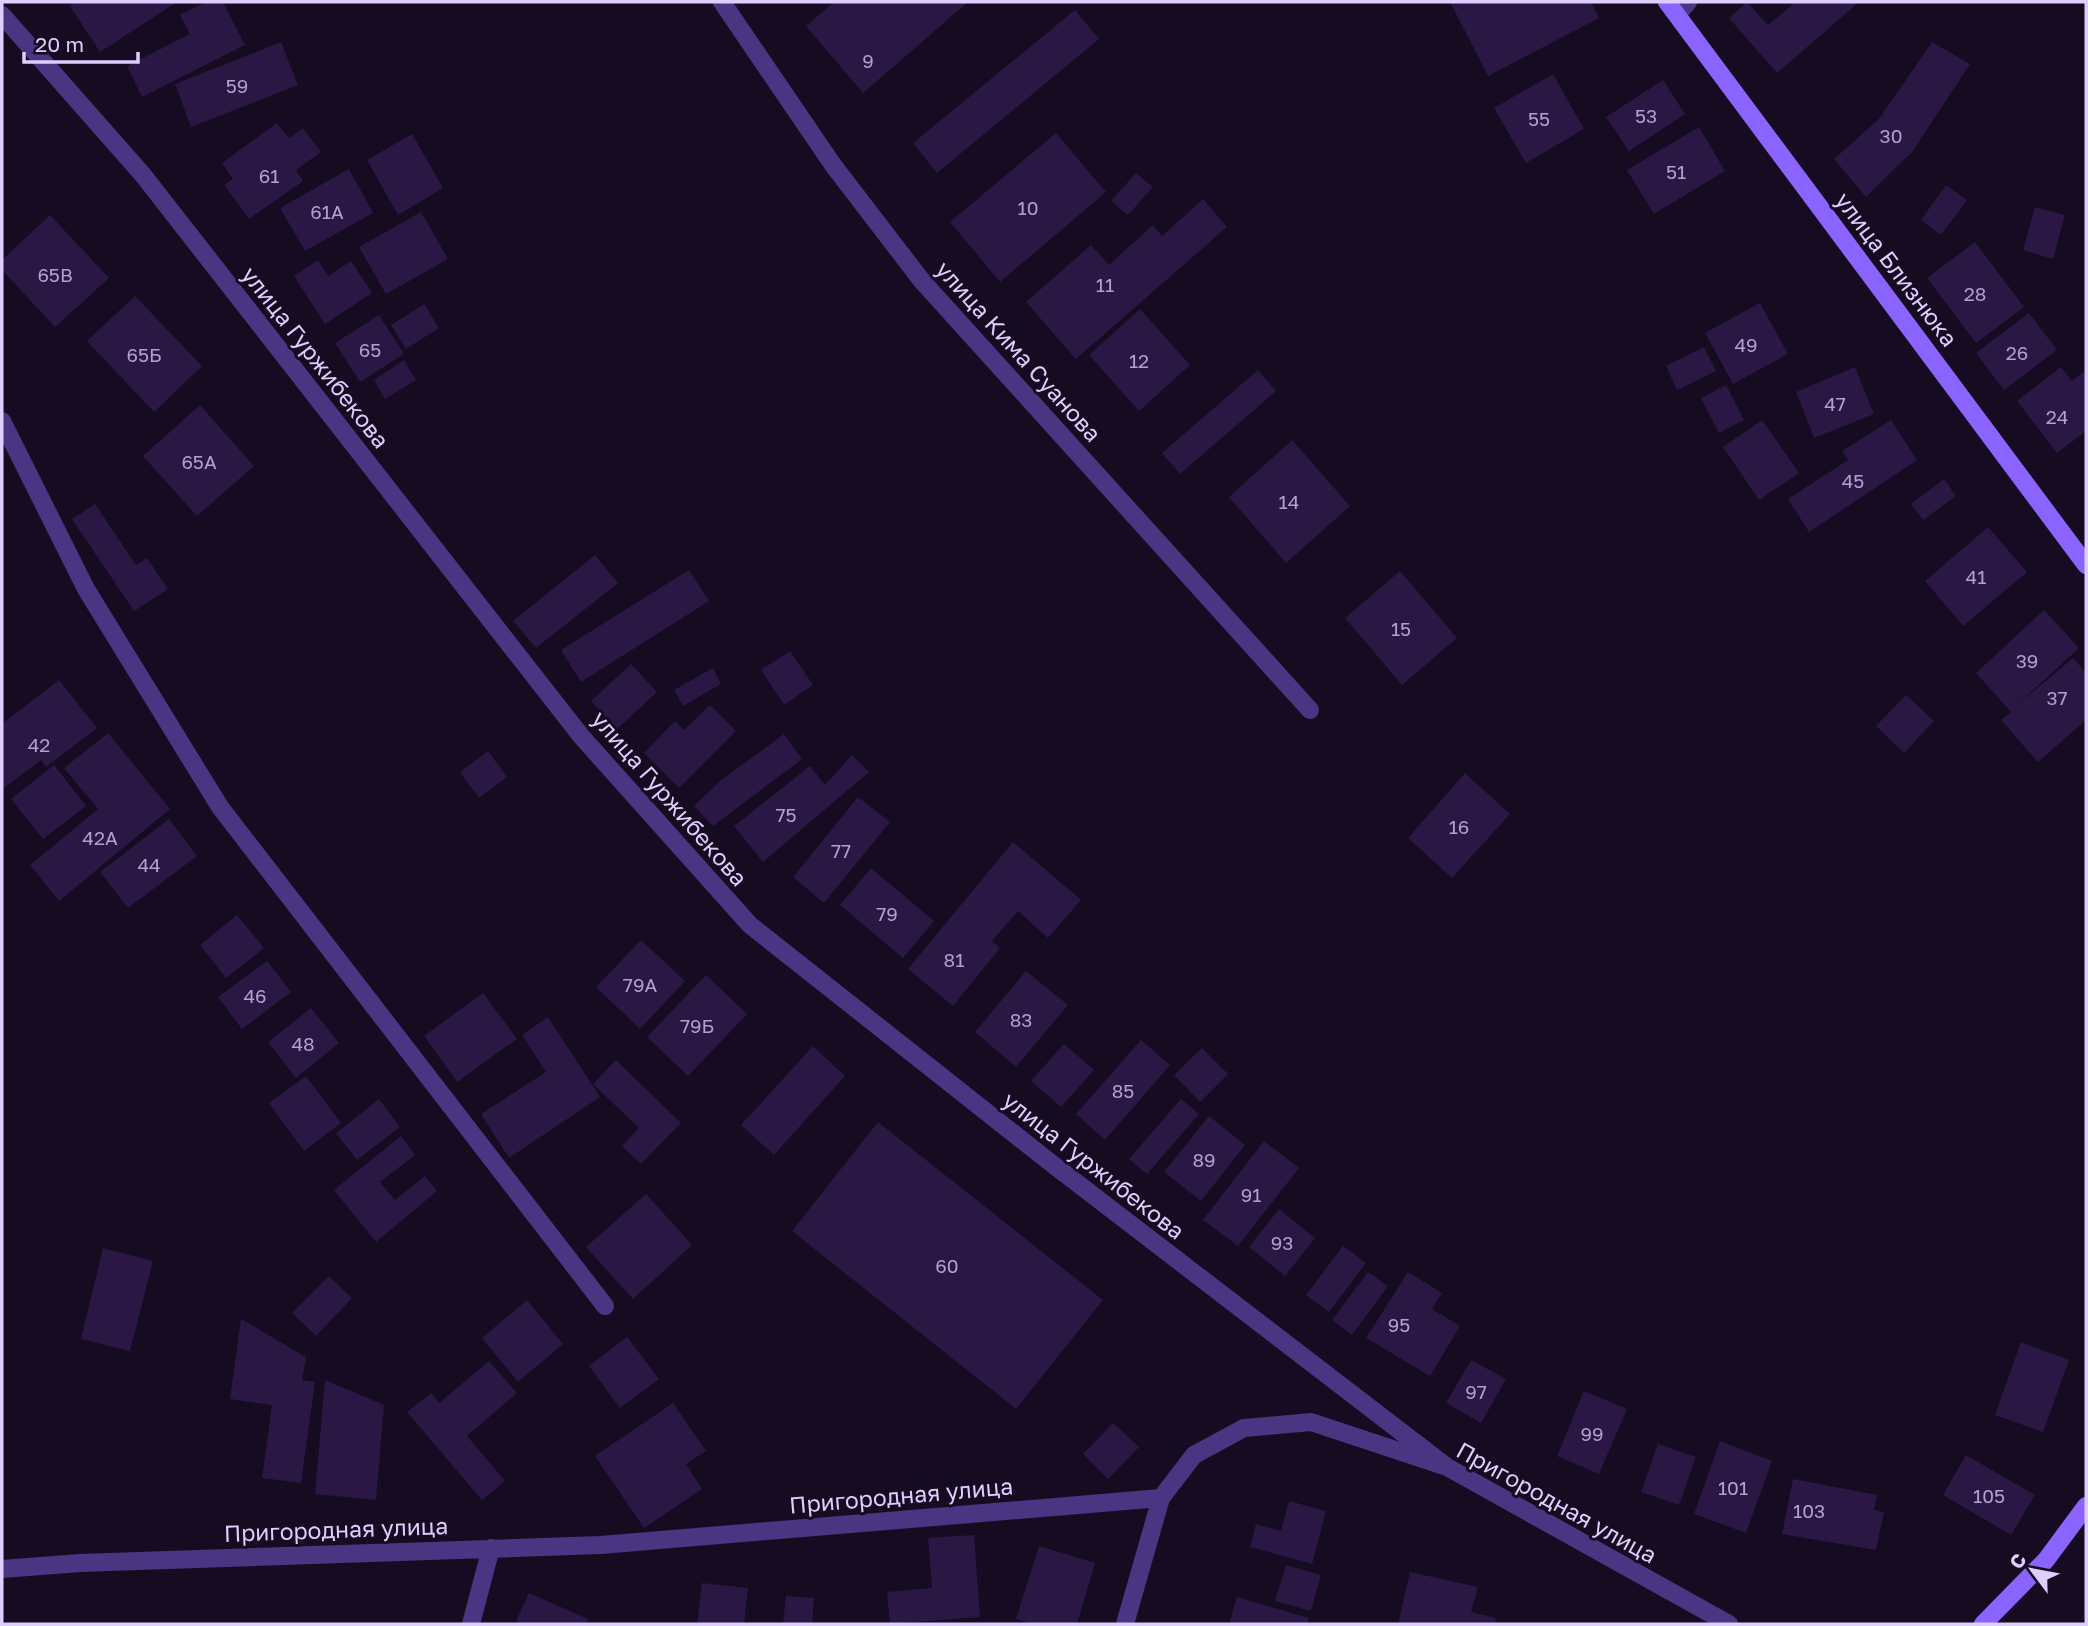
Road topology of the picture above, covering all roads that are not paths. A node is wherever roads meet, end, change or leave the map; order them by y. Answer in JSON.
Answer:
{"nodes":[{"id":1,"x":722,"y":2,"type":"edge"},
{"id":2,"x":1678,"y":6,"type":"edge"},
{"id":3,"x":2,"y":15,"type":"edge"},
{"id":4,"x":2,"y":421,"type":"edge"},
{"id":5,"x":2086,"y":565,"type":"edge"},
{"id":6,"x":1310,"y":710,"type":"dead end"},
{"id":7,"x":605,"y":1306,"type":"dead end"},
{"id":8,"x":1447,"y":1467,"type":"junction"},
{"id":9,"x":1161,"y":1498,"type":"junction"},
{"id":10,"x":2086,"y":1506,"type":"edge"},
{"id":11,"x":491,"y":1548,"type":"junction"},
{"id":12,"x":2,"y":1569,"type":"edge"},
{"id":13,"x":471,"y":1624,"type":"edge"},
{"id":14,"x":1125,"y":1624,"type":"edge"},
{"id":15,"x":1729,"y":1624,"type":"edge"},
{"id":16,"x":1983,"y":1624,"type":"edge"}],
"edges":[{"from":1,"to":6,"type":"street","name":"улица Кима Суанова"},
{"from":2,"to":5,"type":"street","name":"улица Близнюка"},
{"from":3,"to":8,"type":"street","name":"улица Гуржибекова"},
{"from":4,"to":7,"type":"street"},
{"from":8,"to":9,"type":"street","name":"Пригородная улица"},
{"from":8,"to":15,"type":"street","name":"Пригородная улица"},
{"from":9,"to":11,"type":"street","name":"Пригородная улица"},
{"from":9,"to":14,"type":"street"},
{"from":10,"to":16,"type":"street"},
{"from":11,"to":12,"type":"street","name":"Пригородная улица"},
{"from":11,"to":13,"type":"street"}]}
